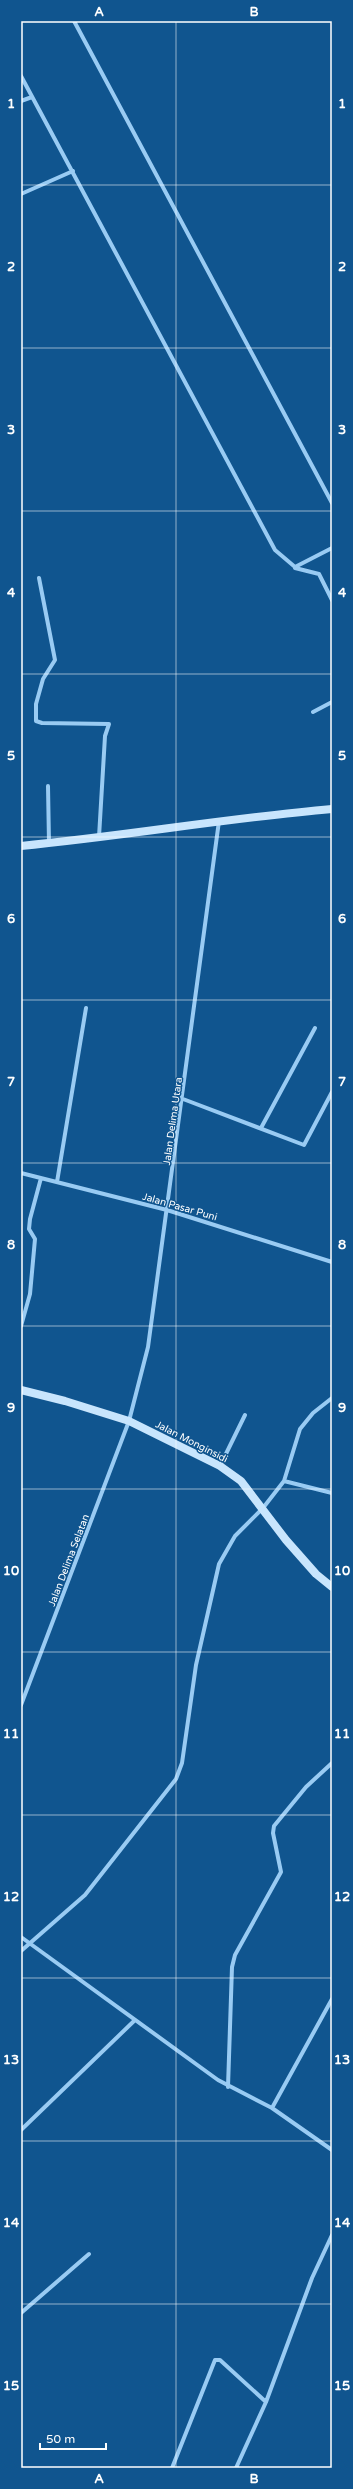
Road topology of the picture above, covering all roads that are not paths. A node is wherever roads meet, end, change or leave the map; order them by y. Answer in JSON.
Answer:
{"nodes":[{"id":1,"x":74,"y":21,"type":"edge"},
{"id":2,"x":21,"y":76,"type":"edge"},
{"id":3,"x":32,"y":97,"type":"junction"},
{"id":4,"x":21,"y":101,"type":"edge"},
{"id":5,"x":73,"y":171,"type":"junction"},
{"id":6,"x":21,"y":194,"type":"edge"},
{"id":7,"x":332,"y":503,"type":"edge"},
{"id":8,"x":332,"y":548,"type":"edge"},
{"id":9,"x":295,"y":567,"type":"junction"},
{"id":10,"x":39,"y":578,"type":"dead end"},
{"id":11,"x":332,"y":600,"type":"edge"},
{"id":12,"x":332,"y":702,"type":"edge"},
{"id":13,"x":312,"y":712,"type":"dead end"},
{"id":14,"x":48,"y":786,"type":"dead end"},
{"id":15,"x":332,"y":809,"type":"edge"},
{"id":16,"x":219,"y":821,"type":"junction"},
{"id":17,"x":98,"y":838,"type":"junction"},
{"id":18,"x":49,"y":844,"type":"junction"},
{"id":19,"x":21,"y":846,"type":"edge"},
{"id":20,"x":86,"y":1008,"type":"dead end"},
{"id":21,"x":315,"y":1028,"type":"dead end"},
{"id":22,"x":332,"y":1092,"type":"edge"},
{"id":23,"x":183,"y":1098,"type":"junction"},
{"id":24,"x":261,"y":1128,"type":"junction"},
{"id":25,"x":21,"y":1173,"type":"edge"},
{"id":26,"x":41,"y":1178,"type":"junction"},
{"id":27,"x":57,"y":1182,"type":"junction"},
{"id":28,"x":167,"y":1210,"type":"junction"},
{"id":29,"x":332,"y":1262,"type":"edge"},
{"id":30,"x":21,"y":1326,"type":"edge"},
{"id":31,"x":21,"y":1390,"type":"edge"},
{"id":32,"x":332,"y":1398,"type":"edge"},
{"id":33,"x":245,"y":1415,"type":"dead end"},
{"id":34,"x":129,"y":1421,"type":"junction"},
{"id":35,"x":220,"y":1466,"type":"junction"},
{"id":36,"x":284,"y":1481,"type":"junction"},
{"id":37,"x":332,"y":1493,"type":"edge"},
{"id":38,"x":263,"y":1508,"type":"junction"},
{"id":39,"x":332,"y":1586,"type":"edge"},
{"id":40,"x":21,"y":1705,"type":"edge"},
{"id":41,"x":332,"y":1763,"type":"edge"},
{"id":42,"x":21,"y":1937,"type":"edge"},
{"id":43,"x":29,"y":1944,"type":"junction"},
{"id":44,"x":21,"y":1951,"type":"edge"},
{"id":45,"x":332,"y":1999,"type":"edge"},
{"id":46,"x":134,"y":2020,"type":"junction"},
{"id":47,"x":228,"y":2087,"type":"junction"},
{"id":48,"x":272,"y":2108,"type":"junction"},
{"id":49,"x":21,"y":2130,"type":"edge"},
{"id":50,"x":332,"y":2150,"type":"edge"},
{"id":51,"x":332,"y":2235,"type":"edge"},
{"id":52,"x":89,"y":2254,"type":"dead end"},
{"id":53,"x":21,"y":2313,"type":"edge"},
{"id":54,"x":266,"y":2402,"type":"junction"},
{"id":55,"x":172,"y":2468,"type":"edge"},
{"id":56,"x":236,"y":2468,"type":"edge"}],
"edges":[{"from":1,"to":7,"type":"street"},
{"from":2,"to":3,"type":"street"},
{"from":3,"to":4,"type":"street"},
{"from":3,"to":5,"type":"street"},
{"from":5,"to":6,"type":"street"},
{"from":5,"to":9,"type":"street"},
{"from":8,"to":9,"type":"street"},
{"from":9,"to":11,"type":"street"},
{"from":10,"to":17,"type":"street"},
{"from":12,"to":13,"type":"street"},
{"from":14,"to":18,"type":"street"},
{"from":15,"to":16,"type":"street"},
{"from":16,"to":17,"type":"street"},
{"from":16,"to":23,"type":"street","name":"Jalan Delima Utara"},
{"from":17,"to":18,"type":"street"},
{"from":18,"to":19,"type":"street"},
{"from":20,"to":27,"type":"street"},
{"from":21,"to":24,"type":"street"},
{"from":22,"to":24,"type":"street"},
{"from":23,"to":24,"type":"street"},
{"from":23,"to":28,"type":"street","name":"Jalan Delima Utara"},
{"from":25,"to":26,"type":"street","name":"Jalan Pasar Puni"},
{"from":26,"to":27,"type":"street","name":"Jalan Pasar Puni"},
{"from":26,"to":30,"type":"street"},
{"from":27,"to":28,"type":"street","name":"Jalan Pasar Puni"},
{"from":28,"to":29,"type":"street","name":"Jalan Pasar Puni"},
{"from":28,"to":34,"type":"street","name":"Jalan Delima Utara"},
{"from":31,"to":34,"type":"street","name":"Jalan Monginsidi"},
{"from":32,"to":36,"type":"street"},
{"from":33,"to":35,"type":"street"},
{"from":34,"to":35,"type":"street","name":"Jalan Monginsidi"},
{"from":34,"to":40,"type":"street","name":"Jalan Delima Selatan"},
{"from":35,"to":38,"type":"street","name":"Jalan Monginsidi"},
{"from":36,"to":37,"type":"street"},
{"from":36,"to":38,"type":"street"},
{"from":38,"to":39,"type":"street","name":"Jalan Monginsidi"},
{"from":38,"to":43,"type":"street"},
{"from":41,"to":47,"type":"street"},
{"from":42,"to":43,"type":"street"},
{"from":43,"to":44,"type":"street"},
{"from":43,"to":46,"type":"street"},
{"from":45,"to":48,"type":"street"},
{"from":46,"to":47,"type":"street"},
{"from":46,"to":49,"type":"street"},
{"from":47,"to":48,"type":"street"},
{"from":48,"to":50,"type":"street"},
{"from":51,"to":54,"type":"street"},
{"from":52,"to":53,"type":"street"},
{"from":54,"to":55,"type":"street"},
{"from":54,"to":56,"type":"street"}]}
